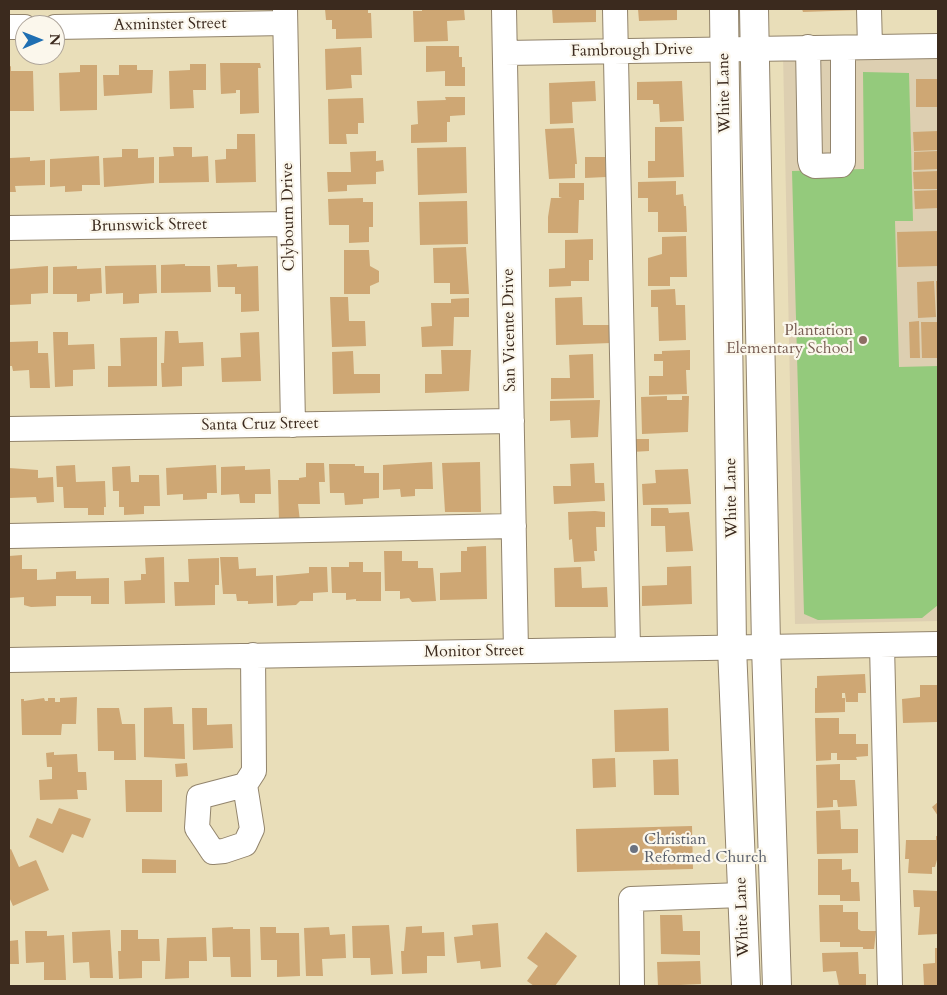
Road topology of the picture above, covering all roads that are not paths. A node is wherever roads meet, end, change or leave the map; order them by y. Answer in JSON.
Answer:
{"nodes":[{"id":1,"x":504,"y":9,"type":"edge"},
{"id":2,"x":615,"y":9,"type":"edge"},
{"id":3,"x":724,"y":9,"type":"edge"},
{"id":4,"x":754,"y":9,"type":"edge"},
{"id":5,"x":869,"y":9,"type":"edge"},
{"id":6,"x":285,"y":16,"type":"edge"},
{"id":7,"x":65,"y":27,"type":"edge"},
{"id":8,"x":938,"y":46,"type":"edge"},
{"id":9,"x":808,"y":47,"type":"junction"},
{"id":10,"x":870,"y":47,"type":"junction"},
{"id":11,"x":755,"y":48,"type":"junction"},
{"id":12,"x":843,"y":48,"type":"junction"},
{"id":13,"x":724,"y":49,"type":"junction"},
{"id":14,"x":615,"y":51,"type":"junction"},
{"id":15,"x":505,"y":53,"type":"junction"},
{"id":16,"x":289,"y":224,"type":"junction"},
{"id":17,"x":9,"y":228,"type":"edge"},
{"id":18,"x":512,"y":421,"type":"junction"},
{"id":19,"x":293,"y":424,"type":"junction"},
{"id":20,"x":9,"y":429,"type":"edge"},
{"id":21,"x":514,"y":526,"type":"junction"},
{"id":22,"x":9,"y":536,"type":"edge"},
{"id":23,"x":938,"y":644,"type":"edge"},
{"id":24,"x":882,"y":645,"type":"junction"},
{"id":25,"x":766,"y":646,"type":"junction"},
{"id":26,"x":732,"y":647,"type":"junction"},
{"id":27,"x":628,"y":649,"type":"junction"},
{"id":28,"x":516,"y":651,"type":"junction"},
{"id":29,"x":253,"y":656,"type":"junction"},
{"id":30,"x":9,"y":660,"type":"edge"},
{"id":31,"x":245,"y":785,"type":"dead end"},
{"id":32,"x":742,"y":895,"type":"junction"},
{"id":33,"x":632,"y":986,"type":"edge"},
{"id":34,"x":746,"y":986,"type":"edge"},
{"id":35,"x":777,"y":986,"type":"edge"},
{"id":36,"x":890,"y":986,"type":"edge"}],
"edges":[{"from":1,"to":15,"type":"street","name":"San Vicente Drive"},
{"from":2,"to":14,"type":"street"},
{"from":3,"to":13,"type":"main road","name":"White Lane"},
{"from":4,"to":11,"type":"main road","name":"White Lane"},
{"from":5,"to":10,"type":"street"},
{"from":6,"to":7,"type":"street","name":"Axminster Street"},
{"from":6,"to":16,"type":"street","name":"Clybourn Drive"},
{"from":8,"to":10,"type":"street","name":"Fambrough Drive"},
{"from":9,"to":11,"type":"street","name":"Fambrough Drive"},
{"from":9,"to":12,"type":"street","name":"Fambrough Drive"},
{"from":9,"to":12,"type":"street"},
{"from":10,"to":12,"type":"street","name":"Fambrough Drive"},
{"from":11,"to":13,"type":"street","name":"Fambrough Drive"},
{"from":11,"to":25,"type":"main road","name":"White Lane"},
{"from":13,"to":14,"type":"street","name":"Fambrough Drive"},
{"from":13,"to":26,"type":"main road","name":"White Lane"},
{"from":14,"to":15,"type":"street","name":"Fambrough Drive"},
{"from":14,"to":27,"type":"street"},
{"from":15,"to":18,"type":"street","name":"San Vicente Drive"},
{"from":16,"to":17,"type":"street","name":"Brunswick Street"},
{"from":16,"to":19,"type":"street","name":"Clybourn Drive"},
{"from":18,"to":19,"type":"street","name":"Santa Cruz Street"},
{"from":18,"to":21,"type":"street","name":"San Vicente Drive"},
{"from":19,"to":20,"type":"street","name":"Santa Cruz Street"},
{"from":21,"to":22,"type":"street"},
{"from":21,"to":28,"type":"street","name":"San Vicente Drive"},
{"from":23,"to":24,"type":"street","name":"Monitor Street"},
{"from":24,"to":25,"type":"street","name":"Monitor Street"},
{"from":24,"to":36,"type":"street"},
{"from":25,"to":26,"type":"street","name":"Monitor Street"},
{"from":25,"to":35,"type":"main road","name":"White Lane"},
{"from":26,"to":27,"type":"street","name":"Monitor Street"},
{"from":26,"to":32,"type":"main road","name":"White Lane"},
{"from":27,"to":28,"type":"street","name":"Monitor Street"},
{"from":28,"to":29,"type":"street","name":"Monitor Street"},
{"from":29,"to":30,"type":"street","name":"Monitor Street"},
{"from":29,"to":31,"type":"street"},
{"from":32,"to":33,"type":"street"},
{"from":32,"to":34,"type":"main road","name":"White Lane"}]}
